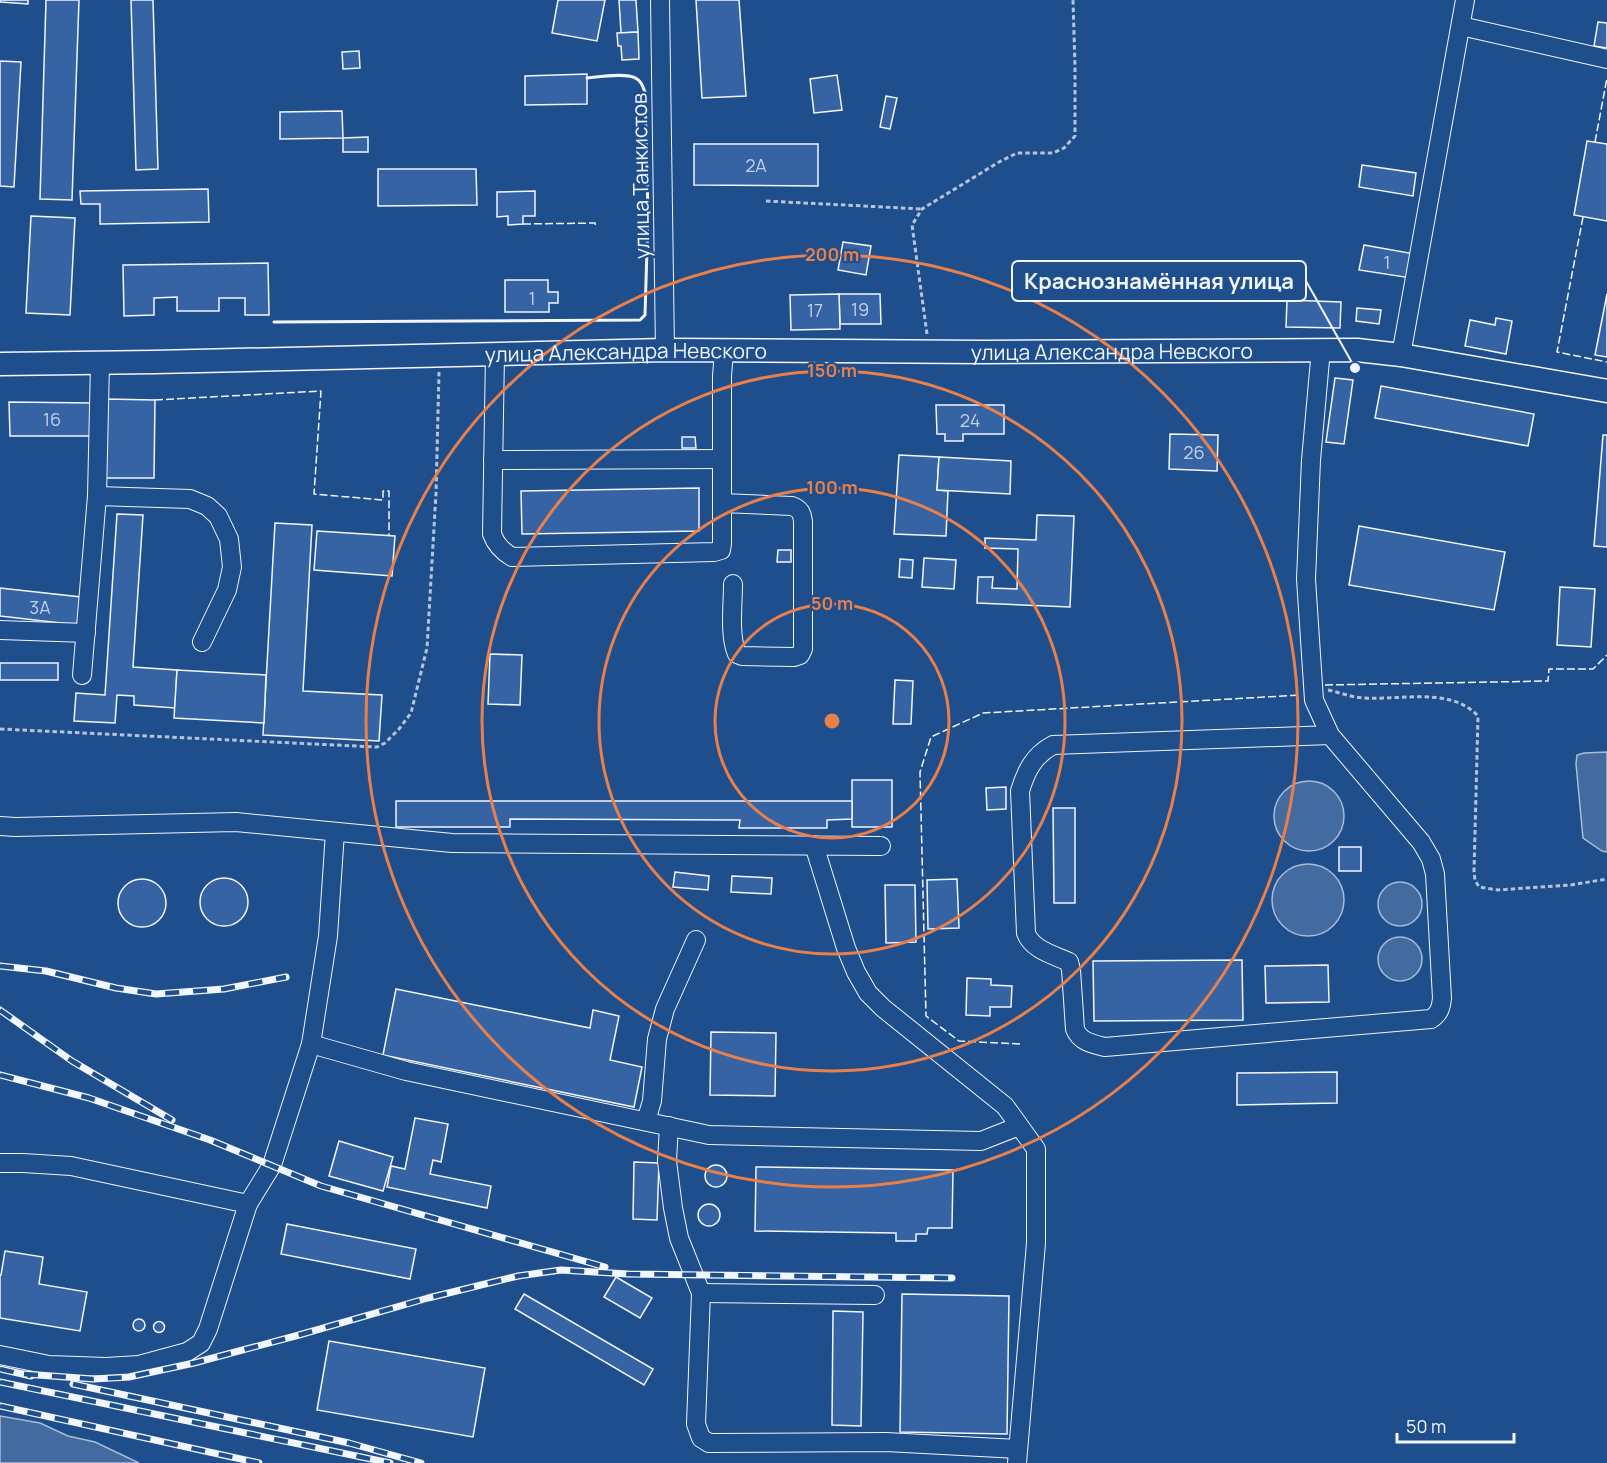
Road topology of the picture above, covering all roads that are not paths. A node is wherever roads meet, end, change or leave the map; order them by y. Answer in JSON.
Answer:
{"nodes":[{"id":1,"x":660,"y":0,"type":"edge"},
{"id":2,"x":1465,"y":0,"type":"edge"},
{"id":3,"x":1461,"y":26,"type":"junction"},
{"id":4,"x":1607,"y":59,"type":"edge"},
{"id":5,"x":665,"y":350,"type":"junction"},
{"id":6,"x":1321,"y":350,"type":"junction"},
{"id":7,"x":724,"y":351,"type":"junction"},
{"id":8,"x":495,"y":354,"type":"junction"},
{"id":9,"x":1401,"y":355,"type":"junction"},
{"id":10,"x":100,"y":363,"type":"junction"},
{"id":11,"x":0,"y":364,"type":"edge"},
{"id":12,"x":1607,"y":391,"type":"edge"},
{"id":13,"x":722,"y":459,"type":"junction"},
{"id":14,"x":493,"y":460,"type":"junction"},
{"id":15,"x":97,"y":496,"type":"junction"},
{"id":16,"x":722,"y":503,"type":"junction"},
{"id":17,"x":732,"y":584,"type":"dead end"},
{"id":18,"x":0,"y":630,"type":"edge"},
{"id":19,"x":86,"y":633,"type":"junction"},
{"id":20,"x":202,"y":642,"type":"dead end"},
{"id":21,"x":82,"y":675,"type":"dead end"},
{"id":22,"x":1330,"y":735,"type":"junction"},
{"id":23,"x":0,"y":826,"type":"edge"},
{"id":24,"x":335,"y":832,"type":"junction"},
{"id":25,"x":814,"y":845,"type":"junction"},
{"id":26,"x":881,"y":846,"type":"dead end"},
{"id":27,"x":696,"y":940,"type":"dead end"},
{"id":28,"x":311,"y":1044,"type":"junction"},
{"id":29,"x":646,"y":1121,"type":"junction"},
{"id":30,"x":669,"y":1126,"type":"junction"},
{"id":31,"x":1019,"y":1126,"type":"junction"},
{"id":32,"x":0,"y":1163,"type":"edge"},
{"id":33,"x":248,"y":1204,"type":"junction"},
{"id":34,"x":701,"y":1293,"type":"junction"},
{"id":35,"x":875,"y":1295,"type":"dead end"},
{"id":36,"x":0,"y":1355,"type":"edge"},
{"id":37,"x":1017,"y":1456,"type":"edge"}],
"edges":[{"from":1,"to":5,"type":"street","name":"улица Танкистов"},
{"from":2,"to":3,"type":"street"},
{"from":3,"to":4,"type":"street"},
{"from":3,"to":9,"type":"street"},
{"from":5,"to":7,"type":"main road","name":"улица Александра Невского"},
{"from":5,"to":8,"type":"main road","name":"улица Александра Невского"},
{"from":6,"to":7,"type":"main road","name":"улица Александра Невского"},
{"from":6,"to":9,"type":"main road","name":"улица Александра Невского"},
{"from":6,"to":22,"type":"street"},
{"from":7,"to":13,"type":"street"},
{"from":8,"to":10,"type":"main road","name":"улица Александра Невского"},
{"from":8,"to":14,"type":"street"},
{"from":9,"to":12,"type":"main road","name":"улица Александра Невского"},
{"from":10,"to":11,"type":"main road","name":"улица Александра Невского"},
{"from":10,"to":15,"type":"street"},
{"from":13,"to":14,"type":"street"},
{"from":13,"to":16,"type":"street"},
{"from":14,"to":16,"type":"street"},
{"from":15,"to":19,"type":"street"},
{"from":15,"to":20,"type":"street"},
{"from":16,"to":17,"type":"street"},
{"from":18,"to":19,"type":"street"},
{"from":19,"to":21,"type":"street"},
{"from":22,"to":22,"type":"street"},
{"from":23,"to":24,"type":"street"},
{"from":24,"to":25,"type":"street"},
{"from":24,"to":28,"type":"street"},
{"from":25,"to":26,"type":"street"},
{"from":25,"to":31,"type":"street"},
{"from":27,"to":29,"type":"street"},
{"from":28,"to":29,"type":"street"},
{"from":28,"to":33,"type":"street"},
{"from":29,"to":30,"type":"street"},
{"from":30,"to":31,"type":"street"},
{"from":30,"to":34,"type":"street"},
{"from":31,"to":37,"type":"street"},
{"from":32,"to":33,"type":"street"},
{"from":33,"to":36,"type":"street"},
{"from":34,"to":35,"type":"street"},
{"from":34,"to":37,"type":"street"}]}
